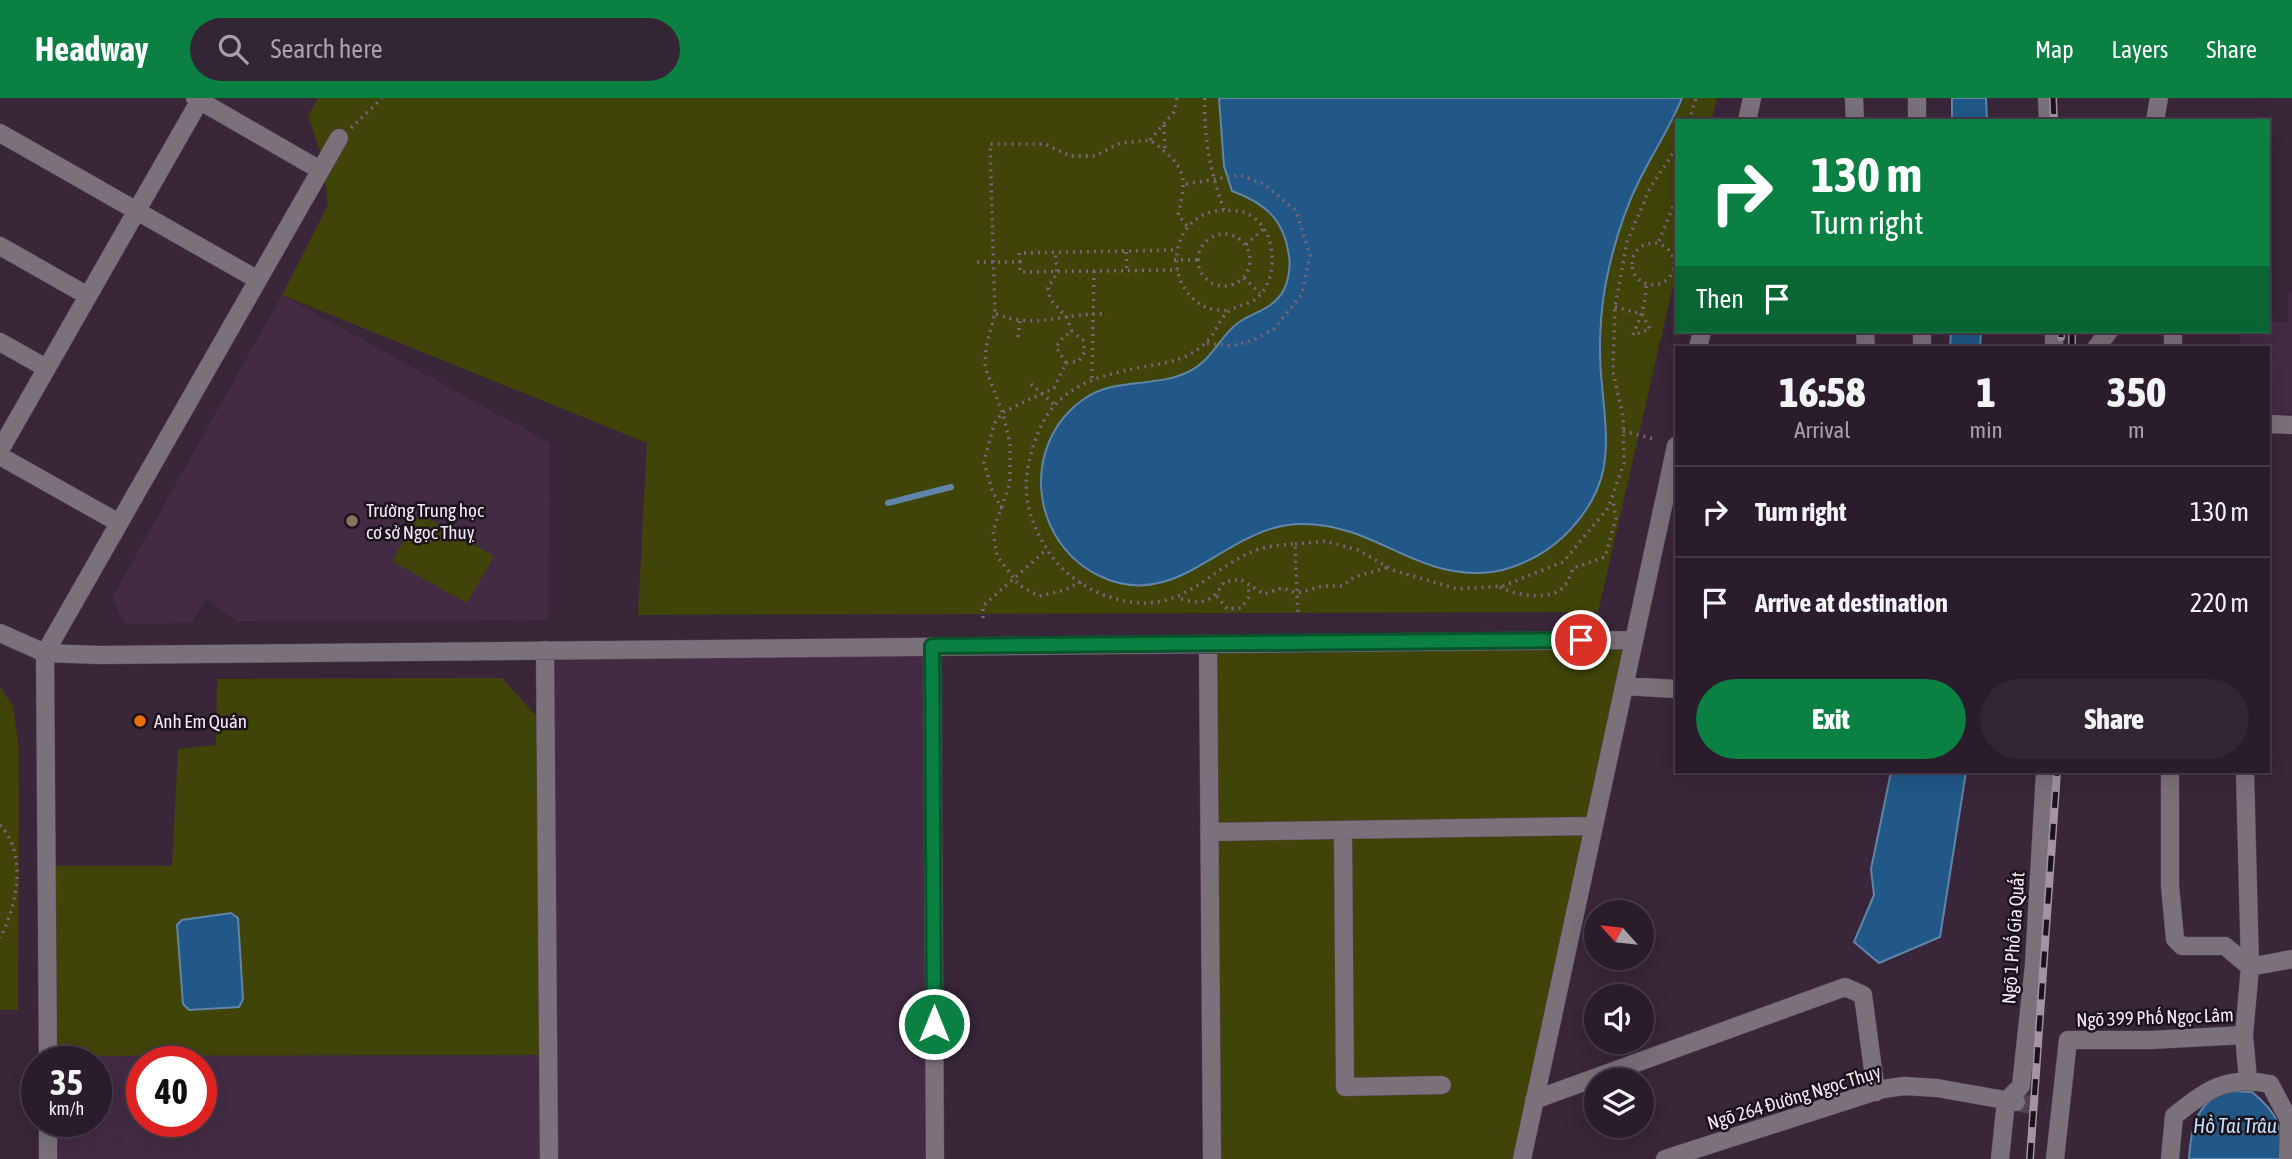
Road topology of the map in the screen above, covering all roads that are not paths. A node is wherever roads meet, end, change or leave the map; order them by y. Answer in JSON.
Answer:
{"nodes":[{"id":1,"x":1752,"y":98,"type":"edge"},
{"id":2,"x":1854,"y":98,"type":"edge"},
{"id":3,"x":1917,"y":98,"type":"edge"},
{"id":4,"x":2047,"y":98,"type":"edge"},
{"id":5,"x":2159,"y":98,"type":"edge"},
{"id":6,"x":198,"y":99,"type":"edge"},
{"id":7,"x":1747,"y":119,"type":"edge"},
{"id":8,"x":1855,"y":119,"type":"edge"},
{"id":9,"x":1917,"y":119,"type":"edge"},
{"id":10,"x":2048,"y":119,"type":"edge"},
{"id":11,"x":2155,"y":119,"type":"edge"},
{"id":12,"x":0,"y":133,"type":"edge"},
{"id":13,"x":339,"y":138,"type":"road end"},
{"id":14,"x":320,"y":170,"type":"junction"},
{"id":15,"x":137,"y":211,"type":"junction"},
{"id":16,"x":0,"y":246,"type":"edge"},
{"id":17,"x":258,"y":280,"type":"junction"},
{"id":18,"x":88,"y":296,"type":"junction"},
{"id":19,"x":0,"y":342,"type":"edge"},
{"id":20,"x":46,"y":368,"type":"junction"},
{"id":21,"x":2270,"y":424,"type":"edge"},
{"id":22,"x":2292,"y":425,"type":"edge"},
{"id":23,"x":0,"y":450,"type":"edge"},
{"id":24,"x":1675,"y":451,"type":"edge"},
{"id":25,"x":0,"y":456,"type":"edge"},
{"id":26,"x":119,"y":523,"type":"junction"},
{"id":27,"x":0,"y":633,"type":"edge"},
{"id":28,"x":1634,"y":640,"type":"junction"},
{"id":29,"x":1208,"y":644,"type":"junction"},
{"id":30,"x":932,"y":646,"type":"junction"},
{"id":31,"x":545,"y":650,"type":"junction"},
{"id":32,"x":45,"y":653,"type":"junction"},
{"id":33,"x":1624,"y":686,"type":"junction"},
{"id":34,"x":1675,"y":690,"type":"edge"},
{"id":35,"x":2045,"y":773,"type":"edge"},
{"id":36,"x":2169,"y":773,"type":"edge"},
{"id":37,"x":2245,"y":773,"type":"edge"},
{"id":38,"x":1594,"y":827,"type":"junction"},
{"id":39,"x":1343,"y":830,"type":"junction"},
{"id":40,"x":1209,"y":832,"type":"junction"},
{"id":41,"x":2292,"y":959,"type":"edge"},
{"id":42,"x":2250,"y":967,"type":"junction"},
{"id":43,"x":2244,"y":1035,"type":"junction"},
{"id":44,"x":48,"y":1046,"type":"edge"},
{"id":45,"x":2248,"y":1080,"type":"junction"},
{"id":46,"x":1442,"y":1086,"type":"dead end"},
{"id":47,"x":1876,"y":1092,"type":"junction"},
{"id":48,"x":1534,"y":1100,"type":"junction"},
{"id":49,"x":2013,"y":1102,"type":"junction"},
{"id":50,"x":48,"y":1137,"type":"edge"},
{"id":51,"x":48,"y":1159,"type":"edge"},
{"id":52,"x":549,"y":1159,"type":"edge"},
{"id":53,"x":935,"y":1159,"type":"edge"},
{"id":54,"x":1212,"y":1159,"type":"edge"},
{"id":55,"x":1522,"y":1159,"type":"edge"},
{"id":56,"x":1665,"y":1159,"type":"edge"},
{"id":57,"x":2000,"y":1159,"type":"edge"},
{"id":58,"x":2055,"y":1159,"type":"edge"},
{"id":59,"x":2170,"y":1159,"type":"edge"},
{"id":60,"x":2288,"y":1159,"type":"edge"}],
"edges":[{"from":1,"to":7,"type":"street"},
{"from":2,"to":8,"type":"street"},
{"from":3,"to":9,"type":"street"},
{"from":4,"to":10,"type":"street"},
{"from":5,"to":11,"type":"street"},
{"from":6,"to":14,"type":"street"},
{"from":6,"to":15,"type":"street"},
{"from":12,"to":15,"type":"street"},
{"from":13,"to":14,"type":"street"},
{"from":14,"to":17,"type":"street"},
{"from":15,"to":17,"type":"street"},
{"from":15,"to":18,"type":"street"},
{"from":16,"to":18,"type":"street"},
{"from":17,"to":26,"type":"street"},
{"from":18,"to":20,"type":"street"},
{"from":19,"to":20,"type":"street"},
{"from":20,"to":23,"type":"street"},
{"from":21,"to":22,"type":"street"},
{"from":24,"to":28,"type":"street"},
{"from":25,"to":26,"type":"street"},
{"from":26,"to":32,"type":"street"},
{"from":27,"to":32,"type":"street"},
{"from":28,"to":29,"type":"street"},
{"from":28,"to":33,"type":"street"},
{"from":29,"to":30,"type":"street"},
{"from":29,"to":40,"type":"street"},
{"from":30,"to":31,"type":"street"},
{"from":30,"to":53,"type":"street"},
{"from":31,"to":32,"type":"street"},
{"from":31,"to":52,"type":"street"},
{"from":32,"to":44,"type":"street"},
{"from":33,"to":34,"type":"street"},
{"from":33,"to":38,"type":"street"},
{"from":35,"to":49,"type":"street","name":"Ngõ 1 Phố Gia Quất"},
{"from":36,"to":42,"type":"street"},
{"from":37,"to":42,"type":"street","name":"Ngõ 399 Phố Ngọc Lâm"},
{"from":38,"to":39,"type":"street"},
{"from":38,"to":48,"type":"street"},
{"from":39,"to":40,"type":"street"},
{"from":39,"to":46,"type":"street"},
{"from":40,"to":54,"type":"street"},
{"from":41,"to":42,"type":"street"},
{"from":42,"to":43,"type":"street","name":"Ngõ 399 Phố Ngọc Lâm"},
{"from":43,"to":45,"type":"street"},
{"from":43,"to":58,"type":"street","name":"Ngõ 399 Phố Ngọc Lâm"},
{"from":45,"to":59,"type":"street"},
{"from":45,"to":60,"type":"street"},
{"from":47,"to":48,"type":"street"},
{"from":47,"to":49,"type":"street","name":"Ngõ 264 Đường Ngọc Thụy"},
{"from":47,"to":56,"type":"street","name":"Ngõ 264 Đường Ngọc Thụy"},
{"from":48,"to":55,"type":"street"},
{"from":49,"to":57,"type":"street"},
{"from":50,"to":51,"type":"street"}]}
